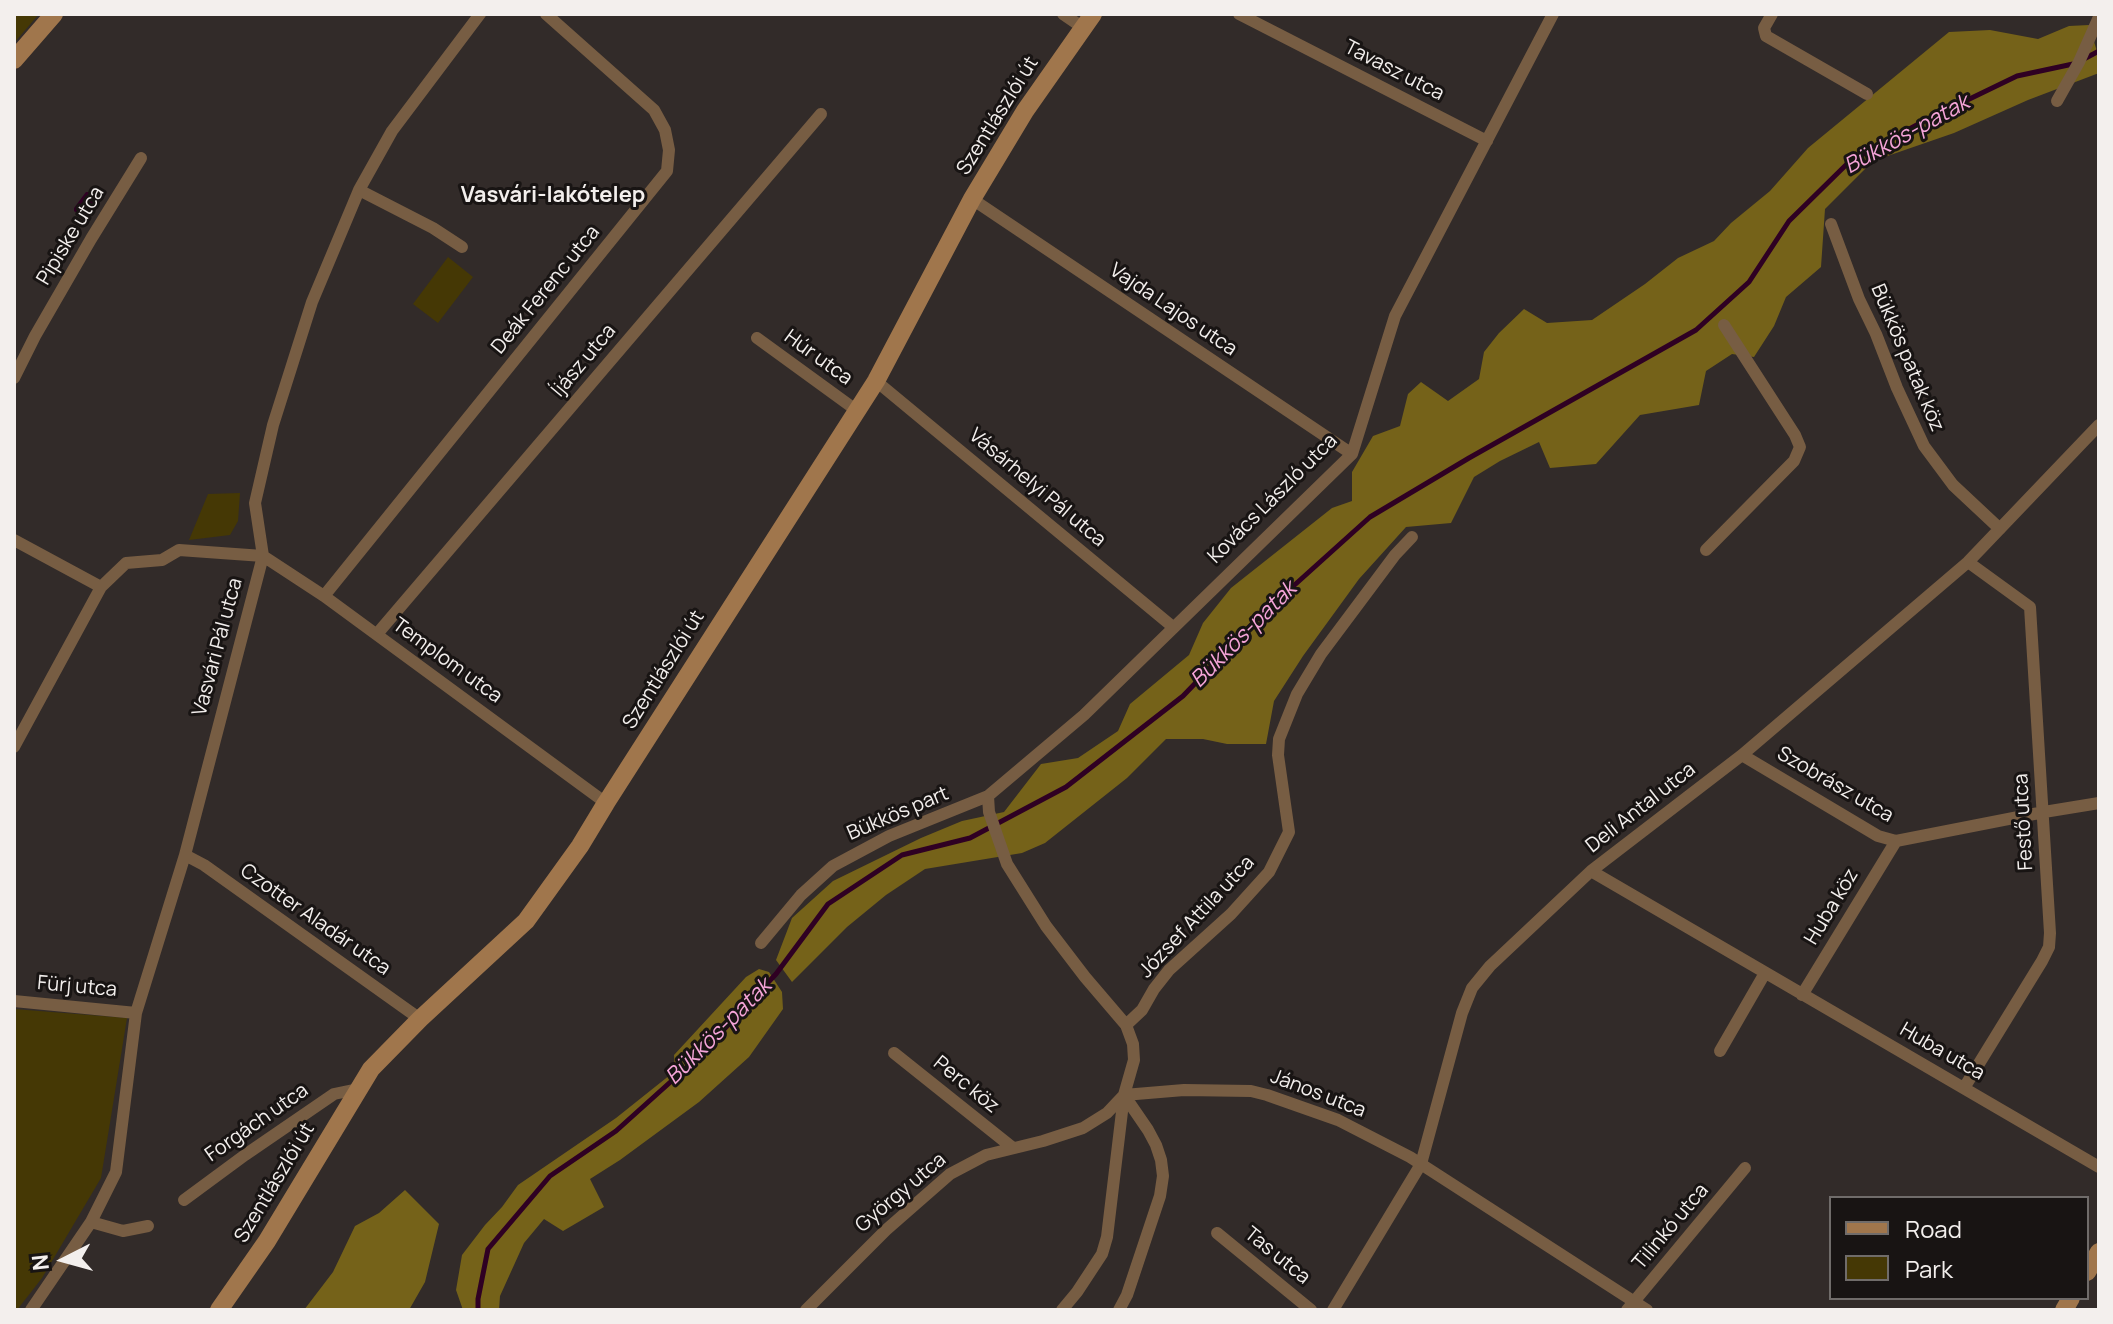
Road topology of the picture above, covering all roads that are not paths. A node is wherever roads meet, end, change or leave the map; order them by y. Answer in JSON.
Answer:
{"nodes":[{"id":1,"x":54,"y":14,"type":"edge"},
{"id":2,"x":480,"y":14,"type":"edge"},
{"id":3,"x":546,"y":14,"type":"edge"},
{"id":4,"x":1063,"y":14,"type":"edge"},
{"id":5,"x":1239,"y":14,"type":"edge"},
{"id":6,"x":1553,"y":14,"type":"edge"},
{"id":7,"x":1772,"y":14,"type":"edge"},
{"id":8,"x":2099,"y":17,"type":"edge"},
{"id":9,"x":1087,"y":21,"type":"edge"},
{"id":10,"x":14,"y":60,"type":"edge"},
{"id":11,"x":1867,"y":94,"type":"dead end"},
{"id":12,"x":2057,"y":101,"type":"dead end"},
{"id":13,"x":821,"y":114,"type":"dead end"},
{"id":14,"x":1487,"y":141,"type":"junction"},
{"id":15,"x":141,"y":158,"type":"dead end"},
{"id":16,"x":359,"y":190,"type":"junction"},
{"id":17,"x":972,"y":199,"type":"junction"},
{"id":18,"x":1831,"y":224,"type":"dead end"},
{"id":19,"x":462,"y":247,"type":"dead end"},
{"id":20,"x":1724,"y":325,"type":"dead end"},
{"id":21,"x":757,"y":338,"type":"dead end"},
{"id":22,"x":14,"y":378,"type":"edge"},
{"id":23,"x":876,"y":381,"type":"junction"},
{"id":24,"x":856,"y":410,"type":"junction"},
{"id":25,"x":2099,"y":425,"type":"edge"},
{"id":26,"x":1352,"y":454,"type":"junction"},
{"id":27,"x":2000,"y":529,"type":"junction"},
{"id":28,"x":1412,"y":537,"type":"dead end"},
{"id":29,"x":14,"y":540,"type":"edge"},
{"id":30,"x":1706,"y":550,"type":"dead end"},
{"id":31,"x":263,"y":556,"type":"junction"},
{"id":32,"x":1968,"y":562,"type":"junction"},
{"id":33,"x":101,"y":587,"type":"junction"},
{"id":34,"x":324,"y":596,"type":"junction"},
{"id":35,"x":1173,"y":627,"type":"junction"},
{"id":36,"x":377,"y":634,"type":"junction"},
{"id":37,"x":14,"y":747,"type":"edge"},
{"id":38,"x":1742,"y":755,"type":"junction"},
{"id":39,"x":988,"y":796,"type":"junction"},
{"id":40,"x":606,"y":803,"type":"junction"},
{"id":41,"x":2099,"y":803,"type":"edge"},
{"id":42,"x":2044,"y":812,"type":"junction"},
{"id":43,"x":1896,"y":841,"type":"junction"},
{"id":44,"x":185,"y":855,"type":"junction"},
{"id":45,"x":1591,"y":871,"type":"junction"},
{"id":46,"x":761,"y":943,"type":"dead end"},
{"id":47,"x":1765,"y":973,"type":"junction"},
{"id":48,"x":1802,"y":995,"type":"junction"},
{"id":49,"x":14,"y":1001,"type":"edge"},
{"id":50,"x":136,"y":1013,"type":"junction"},
{"id":51,"x":420,"y":1019,"type":"junction"},
{"id":52,"x":1126,"y":1025,"type":"junction"},
{"id":53,"x":1720,"y":1051,"type":"dead end"},
{"id":54,"x":894,"y":1053,"type":"dead end"},
{"id":55,"x":1964,"y":1088,"type":"junction"},
{"id":56,"x":358,"y":1089,"type":"junction"},
{"id":57,"x":1124,"y":1095,"type":"junction"},
{"id":58,"x":1013,"y":1148,"type":"junction"},
{"id":59,"x":1421,"y":1164,"type":"junction"},
{"id":60,"x":2099,"y":1167,"type":"edge"},
{"id":61,"x":1745,"y":1168,"type":"dead end"},
{"id":62,"x":184,"y":1200,"type":"dead end"},
{"id":63,"x":91,"y":1222,"type":"junction"},
{"id":64,"x":148,"y":1226,"type":"dead end"},
{"id":65,"x":1217,"y":1233,"type":"dead end"},
{"id":66,"x":1631,"y":1306,"type":"edge"},
{"id":67,"x":33,"y":1309,"type":"edge"},
{"id":68,"x":219,"y":1310,"type":"edge"},
{"id":69,"x":806,"y":1310,"type":"edge"},
{"id":70,"x":1062,"y":1310,"type":"edge"},
{"id":71,"x":1119,"y":1310,"type":"edge"},
{"id":72,"x":1311,"y":1310,"type":"edge"},
{"id":73,"x":1333,"y":1310,"type":"edge"},
{"id":74,"x":1647,"y":1310,"type":"edge"}],
"edges":[{"from":1,"to":10,"type":"main road"},
{"from":2,"to":16,"type":"street","name":"Vasvári Pál utca"},
{"from":3,"to":34,"type":"street","name":"Deák Ferenc utca"},
{"from":4,"to":9,"type":"street"},
{"from":5,"to":14,"type":"street","name":"Tavasz utca"},
{"from":6,"to":14,"type":"street","name":"Kovács László utca"},
{"from":7,"to":11,"type":"street"},
{"from":8,"to":12,"type":"street"},
{"from":9,"to":17,"type":"main road","name":"Szentlászlói út"},
{"from":13,"to":36,"type":"street","name":"Íjász utca"},
{"from":14,"to":26,"type":"street","name":"Kovács László utca"},
{"from":15,"to":22,"type":"street","name":"Pipiske utca"},
{"from":16,"to":19,"type":"street"},
{"from":16,"to":31,"type":"street","name":"Vasvári Pál utca"},
{"from":17,"to":23,"type":"main road","name":"Szentlászlói út"},
{"from":17,"to":26,"type":"street","name":"Vajda Lajos utca"},
{"from":18,"to":27,"type":"street","name":"Bükkös patak köz"},
{"from":20,"to":30,"type":"street"},
{"from":21,"to":24,"type":"street","name":"Húr utca"},
{"from":23,"to":24,"type":"main road","name":"Szentlászlói út"},
{"from":23,"to":35,"type":"street","name":"Vásárhelyi Pál utca"},
{"from":24,"to":40,"type":"main road","name":"Szentlászlói út"},
{"from":25,"to":27,"type":"street","name":"Deli Antal utca"},
{"from":26,"to":35,"type":"street","name":"Kovács László utca"},
{"from":27,"to":32,"type":"street","name":"Deli Antal utca"},
{"from":28,"to":52,"type":"street","name":"József Attila utca"},
{"from":29,"to":33,"type":"street"},
{"from":31,"to":33,"type":"street"},
{"from":31,"to":34,"type":"street","name":"Templom utca"},
{"from":31,"to":44,"type":"street","name":"Vasvári Pál utca"},
{"from":32,"to":38,"type":"street","name":"Deli Antal utca"},
{"from":32,"to":42,"type":"street","name":"Festő utca"},
{"from":33,"to":37,"type":"street"},
{"from":34,"to":36,"type":"street","name":"Templom utca"},
{"from":35,"to":39,"type":"street","name":"Kovács László utca"},
{"from":36,"to":40,"type":"street","name":"Templom utca"},
{"from":38,"to":43,"type":"street","name":"Szobrász utca"},
{"from":38,"to":45,"type":"street","name":"Deli Antal utca"},
{"from":39,"to":46,"type":"street","name":"Bükkös part"},
{"from":39,"to":52,"type":"street"},
{"from":40,"to":51,"type":"main road","name":"Szentlászlói út"},
{"from":41,"to":42,"type":"street","name":"Szobrász utca"},
{"from":42,"to":43,"type":"street","name":"Szobrász utca"},
{"from":42,"to":55,"type":"street","name":"Festő utca"},
{"from":43,"to":48,"type":"street","name":"Huba köz"},
{"from":44,"to":50,"type":"street","name":"Vasvári Pál utca"},
{"from":44,"to":51,"type":"street","name":"Czotter Aladár utca"},
{"from":45,"to":47,"type":"street","name":"Huba utca"},
{"from":45,"to":59,"type":"street","name":"Deli Antal utca"},
{"from":47,"to":48,"type":"street","name":"Huba utca"},
{"from":47,"to":53,"type":"street"},
{"from":48,"to":55,"type":"street","name":"Huba utca"},
{"from":49,"to":50,"type":"street","name":"Fürj utca"},
{"from":50,"to":63,"type":"street","name":"Vasvári Pál utca"},
{"from":51,"to":56,"type":"main road","name":"Szentlászlói út"},
{"from":52,"to":57,"type":"street"},
{"from":54,"to":58,"type":"street","name":"Perc köz"},
{"from":55,"to":60,"type":"street","name":"Huba utca"},
{"from":56,"to":62,"type":"street","name":"Forgách utca"},
{"from":56,"to":68,"type":"main road","name":"Szentlászlói út"},
{"from":57,"to":58,"type":"street","name":"György utca"},
{"from":57,"to":59,"type":"street","name":"János utca"},
{"from":57,"to":70,"type":"street"},
{"from":57,"to":71,"type":"street"},
{"from":58,"to":69,"type":"street","name":"György utca"},
{"from":59,"to":66,"type":"street","name":"János utca"},
{"from":59,"to":73,"type":"street","name":"Deli Antal utca"},
{"from":61,"to":66,"type":"street","name":"Tilinkó utca"},
{"from":63,"to":64,"type":"street"},
{"from":63,"to":67,"type":"street","name":"Vasvári Pál utca"},
{"from":65,"to":72,"type":"street","name":"Tas utca"},
{"from":66,"to":74,"type":"street","name":"János utca"}]}
